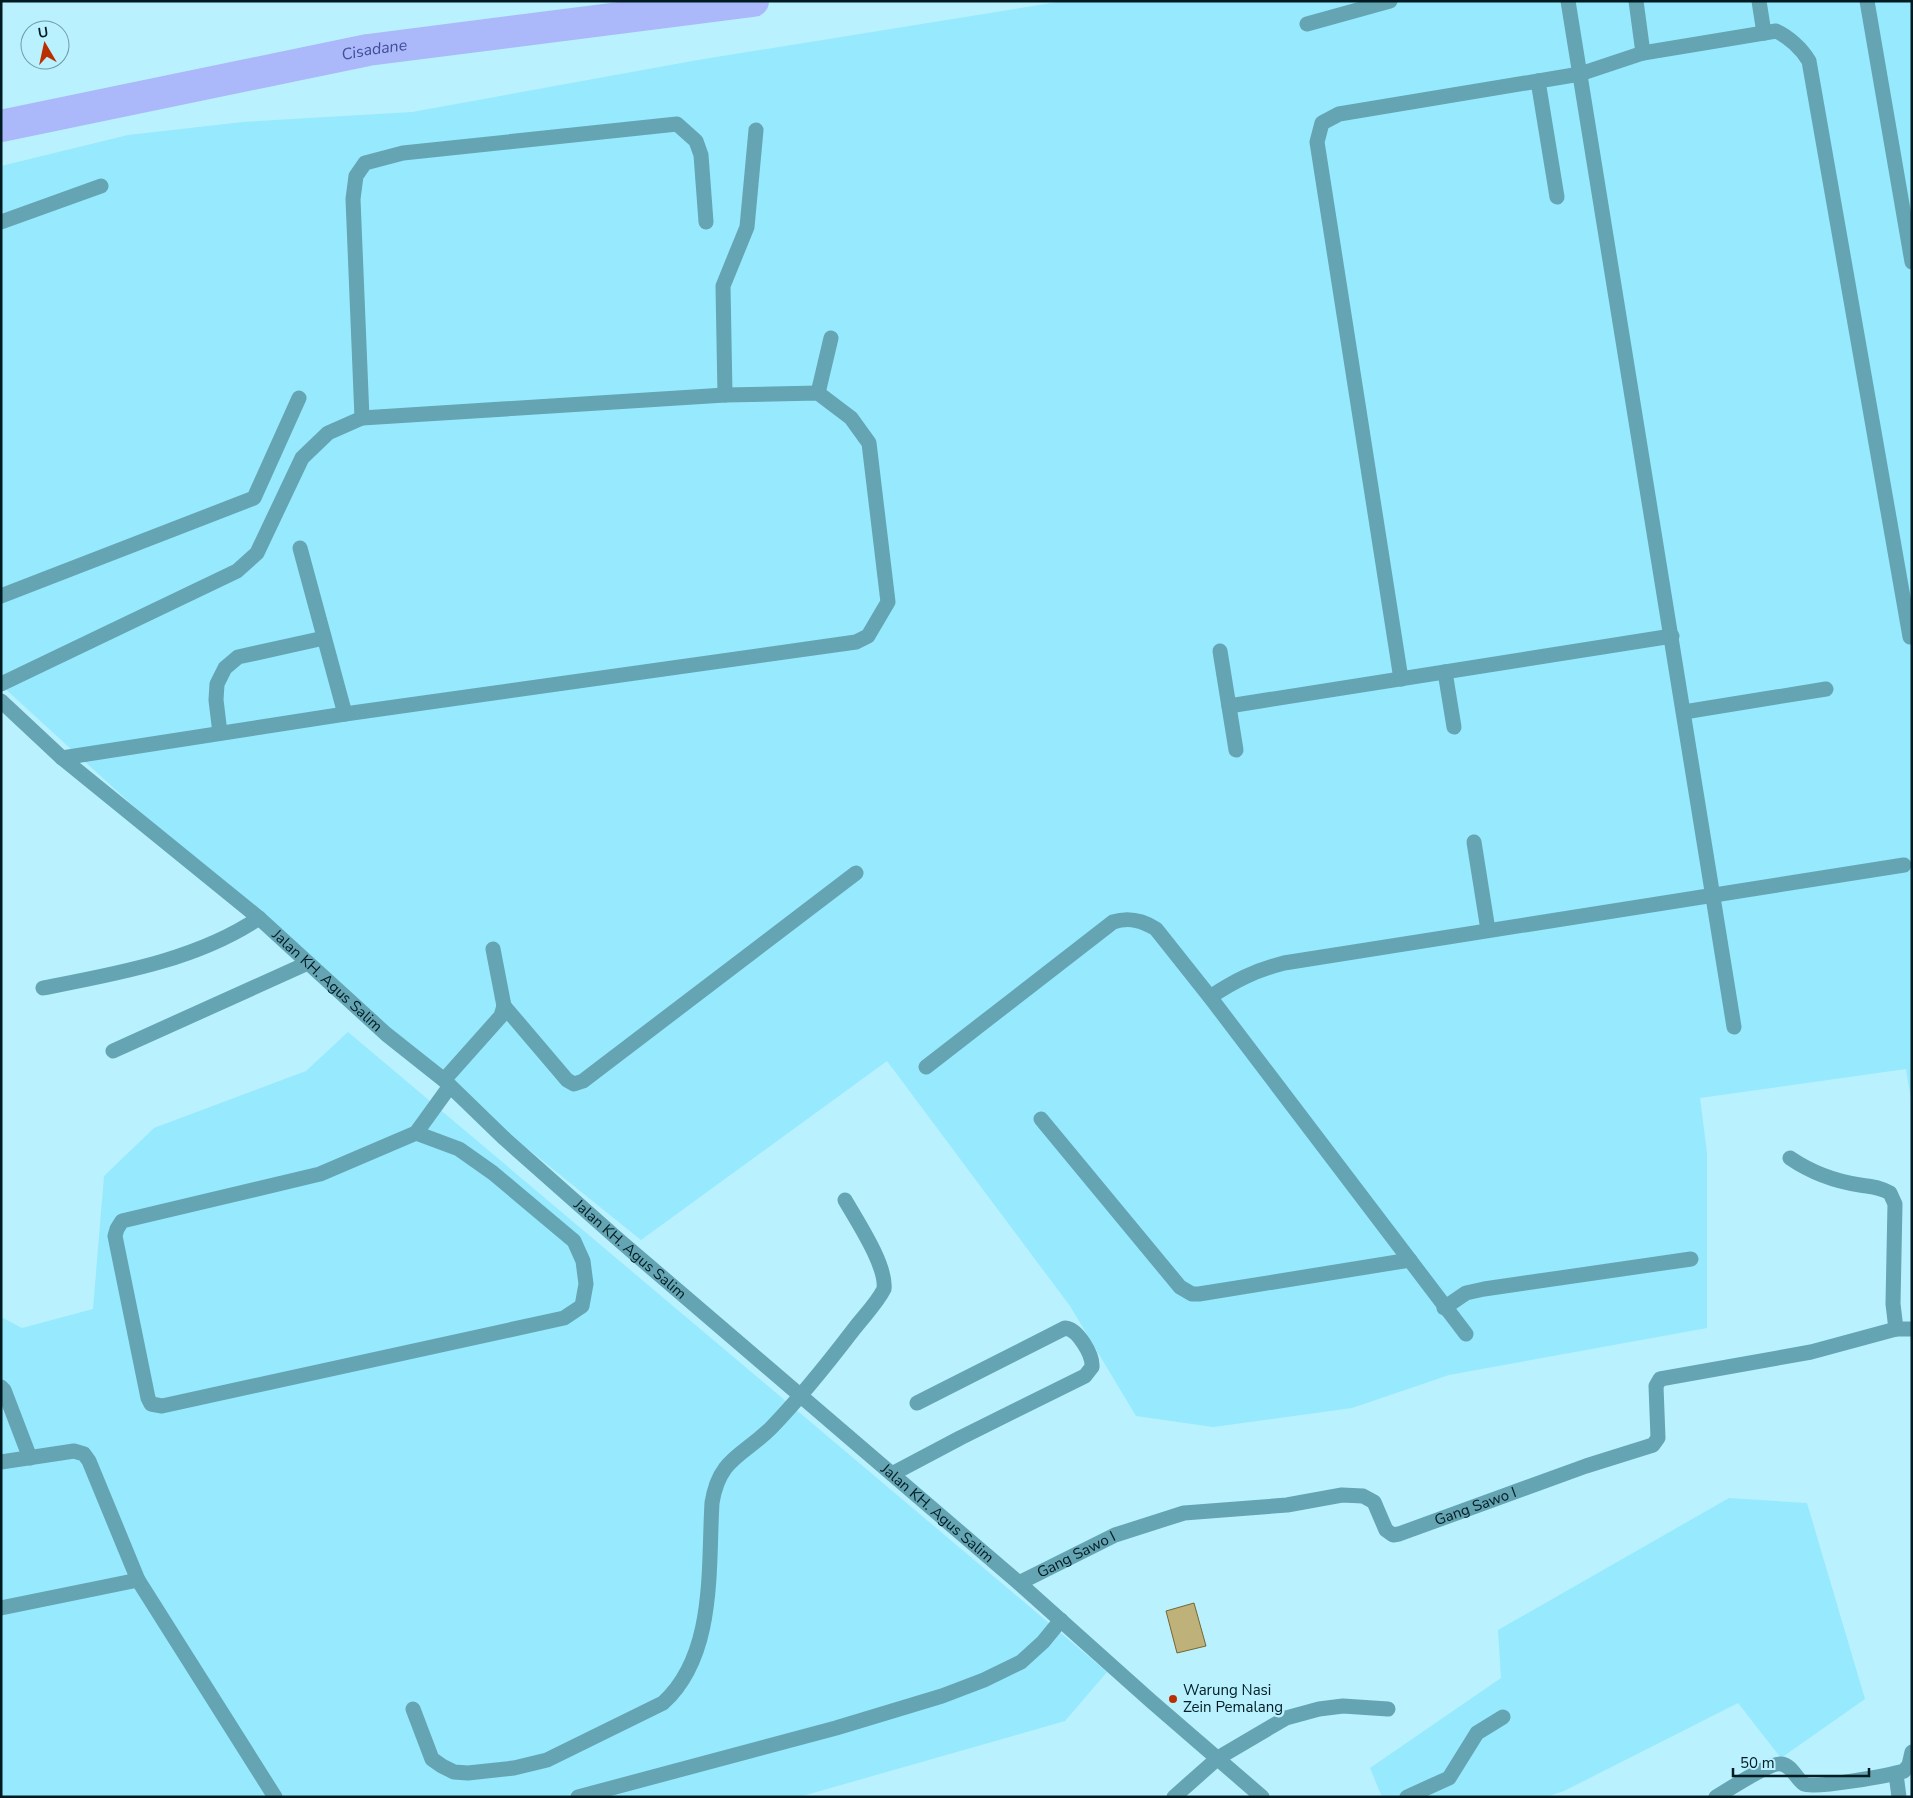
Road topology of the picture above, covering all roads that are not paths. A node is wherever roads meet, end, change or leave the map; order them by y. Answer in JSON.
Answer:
{"nodes":[{"id":1,"x":1390,"y":1,"type":"edge"},
{"id":2,"x":1568,"y":1,"type":"edge"},
{"id":3,"x":1636,"y":1,"type":"edge"},
{"id":4,"x":1759,"y":1,"type":"edge"},
{"id":5,"x":1867,"y":1,"type":"edge"},
{"id":6,"x":1307,"y":24,"type":"dead end"},
{"id":7,"x":1764,"y":33,"type":"junction"},
{"id":8,"x":1643,"y":53,"type":"junction"},
{"id":9,"x":1580,"y":74,"type":"junction"},
{"id":10,"x":1538,"y":81,"type":"junction"},
{"id":11,"x":756,"y":130,"type":"dead end"},
{"id":12,"x":101,"y":186,"type":"dead end"},
{"id":13,"x":1557,"y":197,"type":"dead end"},
{"id":14,"x":1,"y":222,"type":"edge"},
{"id":15,"x":706,"y":222,"type":"dead end"},
{"id":16,"x":1912,"y":262,"type":"edge"},
{"id":17,"x":831,"y":338,"type":"dead end"},
{"id":18,"x":818,"y":393,"type":"junction"},
{"id":19,"x":725,"y":395,"type":"junction"},
{"id":20,"x":299,"y":398,"type":"dead end"},
{"id":21,"x":362,"y":418,"type":"junction"},
{"id":22,"x":300,"y":548,"type":"dead end"},
{"id":23,"x":1,"y":596,"type":"edge"},
{"id":24,"x":1672,"y":636,"type":"junction"},
{"id":25,"x":1910,"y":637,"type":"dead end"},
{"id":26,"x":324,"y":638,"type":"junction"},
{"id":27,"x":1220,"y":651,"type":"dead end"},
{"id":28,"x":1445,"y":672,"type":"junction"},
{"id":29,"x":1400,"y":679,"type":"junction"},
{"id":30,"x":1,"y":684,"type":"edge"},
{"id":31,"x":1826,"y":689,"type":"dead end"},
{"id":32,"x":1,"y":701,"type":"edge"},
{"id":33,"x":1229,"y":706,"type":"junction"},
{"id":34,"x":1684,"y":712,"type":"junction"},
{"id":35,"x":344,"y":714,"type":"junction"},
{"id":36,"x":1454,"y":727,"type":"dead end"},
{"id":37,"x":220,"y":733,"type":"junction"},
{"id":38,"x":1236,"y":750,"type":"dead end"},
{"id":39,"x":62,"y":758,"type":"junction"},
{"id":40,"x":1474,"y":842,"type":"dead end"},
{"id":41,"x":1904,"y":864,"type":"dead end"},
{"id":42,"x":856,"y":873,"type":"dead end"},
{"id":43,"x":1713,"y":895,"type":"junction"},
{"id":44,"x":259,"y":918,"type":"junction"},
{"id":45,"x":1488,"y":930,"type":"junction"},
{"id":46,"x":493,"y":949,"type":"dead end"},
{"id":47,"x":308,"y":963,"type":"junction"},
{"id":48,"x":42,"y":988,"type":"dead end"},
{"id":49,"x":1210,"y":997,"type":"junction"},
{"id":50,"x":504,"y":1006,"type":"junction"},
{"id":51,"x":1734,"y":1028,"type":"dead end"},
{"id":52,"x":113,"y":1052,"type":"dead end"},
{"id":53,"x":926,"y":1068,"type":"dead end"},
{"id":54,"x":447,"y":1083,"type":"junction"},
{"id":55,"x":1040,"y":1119,"type":"dead end"},
{"id":56,"x":416,"y":1133,"type":"junction"},
{"id":57,"x":1790,"y":1158,"type":"dead end"},
{"id":58,"x":845,"y":1200,"type":"dead end"},
{"id":59,"x":1691,"y":1259,"type":"dead end"},
{"id":60,"x":1410,"y":1260,"type":"junction"},
{"id":61,"x":1444,"y":1308,"type":"junction"},
{"id":62,"x":1896,"y":1329,"type":"junction"},
{"id":63,"x":1912,"y":1329,"type":"edge"},
{"id":64,"x":1466,"y":1334,"type":"dead end"},
{"id":65,"x":1,"y":1387,"type":"edge"},
{"id":66,"x":800,"y":1396,"type":"junction"},
{"id":67,"x":917,"y":1403,"type":"dead end"},
{"id":68,"x":30,"y":1458,"type":"junction"},
{"id":69,"x":1,"y":1462,"type":"edge"},
{"id":70,"x":892,"y":1474,"type":"junction"},
{"id":71,"x":138,"y":1580,"type":"junction"},
{"id":72,"x":1019,"y":1583,"type":"junction"},
{"id":73,"x":1,"y":1608,"type":"edge"},
{"id":74,"x":1061,"y":1620,"type":"junction"},
{"id":75,"x":413,"y":1709,"type":"dead end"},
{"id":76,"x":1388,"y":1709,"type":"dead end"},
{"id":77,"x":1503,"y":1717,"type":"dead end"},
{"id":78,"x":1912,"y":1752,"type":"edge"},
{"id":79,"x":1218,"y":1758,"type":"junction"},
{"id":80,"x":1896,"y":1774,"type":"junction"},
{"id":81,"x":275,"y":1797,"type":"edge"},
{"id":82,"x":578,"y":1797,"type":"edge"},
{"id":83,"x":1174,"y":1797,"type":"edge"},
{"id":84,"x":1262,"y":1797,"type":"edge"},
{"id":85,"x":1406,"y":1797,"type":"edge"},
{"id":86,"x":1716,"y":1797,"type":"edge"},
{"id":87,"x":1900,"y":1797,"type":"edge"}],
"edges":[{"from":1,"to":6,"type":"street"},
{"from":2,"to":9,"type":"street"},
{"from":3,"to":8,"type":"street"},
{"from":4,"to":7,"type":"street"},
{"from":5,"to":16,"type":"street"},
{"from":7,"to":8,"type":"street"},
{"from":7,"to":25,"type":"street"},
{"from":8,"to":9,"type":"street"},
{"from":9,"to":10,"type":"street"},
{"from":9,"to":24,"type":"street"},
{"from":10,"to":13,"type":"street"},
{"from":10,"to":29,"type":"street"},
{"from":11,"to":19,"type":"street"},
{"from":12,"to":14,"type":"street"},
{"from":15,"to":21,"type":"street"},
{"from":17,"to":18,"type":"street"},
{"from":18,"to":19,"type":"street"},
{"from":18,"to":35,"type":"street"},
{"from":19,"to":21,"type":"street"},
{"from":20,"to":23,"type":"street"},
{"from":21,"to":30,"type":"street"},
{"from":22,"to":26,"type":"street"},
{"from":24,"to":28,"type":"street"},
{"from":24,"to":34,"type":"street"},
{"from":26,"to":35,"type":"street"},
{"from":26,"to":37,"type":"street"},
{"from":27,"to":33,"type":"street"},
{"from":28,"to":29,"type":"street"},
{"from":28,"to":36,"type":"street"},
{"from":29,"to":33,"type":"street"},
{"from":31,"to":34,"type":"street"},
{"from":32,"to":39,"type":"street","name":"Jalan KH. Agus Salim"},
{"from":33,"to":38,"type":"street"},
{"from":34,"to":43,"type":"street"},
{"from":35,"to":37,"type":"street"},
{"from":37,"to":39,"type":"street"},
{"from":39,"to":44,"type":"street","name":"Jalan KH. Agus Salim"},
{"from":40,"to":45,"type":"street"},
{"from":41,"to":43,"type":"street"},
{"from":42,"to":50,"type":"street"},
{"from":43,"to":45,"type":"street"},
{"from":43,"to":51,"type":"street"},
{"from":44,"to":47,"type":"street","name":"Jalan KH. Agus Salim"},
{"from":44,"to":48,"type":"street"},
{"from":45,"to":49,"type":"street"},
{"from":46,"to":50,"type":"street"},
{"from":47,"to":52,"type":"street"},
{"from":47,"to":54,"type":"street","name":"Jalan KH. Agus Salim"},
{"from":49,"to":53,"type":"street"},
{"from":49,"to":60,"type":"street"},
{"from":50,"to":54,"type":"street"},
{"from":54,"to":56,"type":"street"},
{"from":54,"to":66,"type":"street","name":"Jalan KH. Agus Salim"},
{"from":55,"to":60,"type":"street"},
{"from":56,"to":56,"type":"street"},
{"from":57,"to":62,"type":"street"},
{"from":58,"to":66,"type":"street"},
{"from":59,"to":61,"type":"street"},
{"from":60,"to":61,"type":"street"},
{"from":61,"to":64,"type":"street"},
{"from":62,"to":63,"type":"street"},
{"from":62,"to":72,"type":"street","name":"Gang Sawo I"},
{"from":65,"to":68,"type":"street"},
{"from":66,"to":70,"type":"street","name":"Jalan KH. Agus Salim"},
{"from":66,"to":75,"type":"street"},
{"from":67,"to":70,"type":"street"},
{"from":68,"to":69,"type":"street"},
{"from":68,"to":71,"type":"street"},
{"from":70,"to":72,"type":"street","name":"Jalan KH. Agus Salim"},
{"from":71,"to":73,"type":"street"},
{"from":71,"to":81,"type":"street"},
{"from":72,"to":74,"type":"street","name":"Jalan KH. Agus Salim"},
{"from":74,"to":79,"type":"street","name":"Jalan KH. Agus Salim"},
{"from":74,"to":82,"type":"street"},
{"from":76,"to":79,"type":"street"},
{"from":77,"to":85,"type":"street"},
{"from":78,"to":80,"type":"street"},
{"from":79,"to":83,"type":"street"},
{"from":79,"to":84,"type":"street","name":"Jalan KH. Agus Salim"},
{"from":80,"to":86,"type":"street"},
{"from":80,"to":87,"type":"street"}]}
